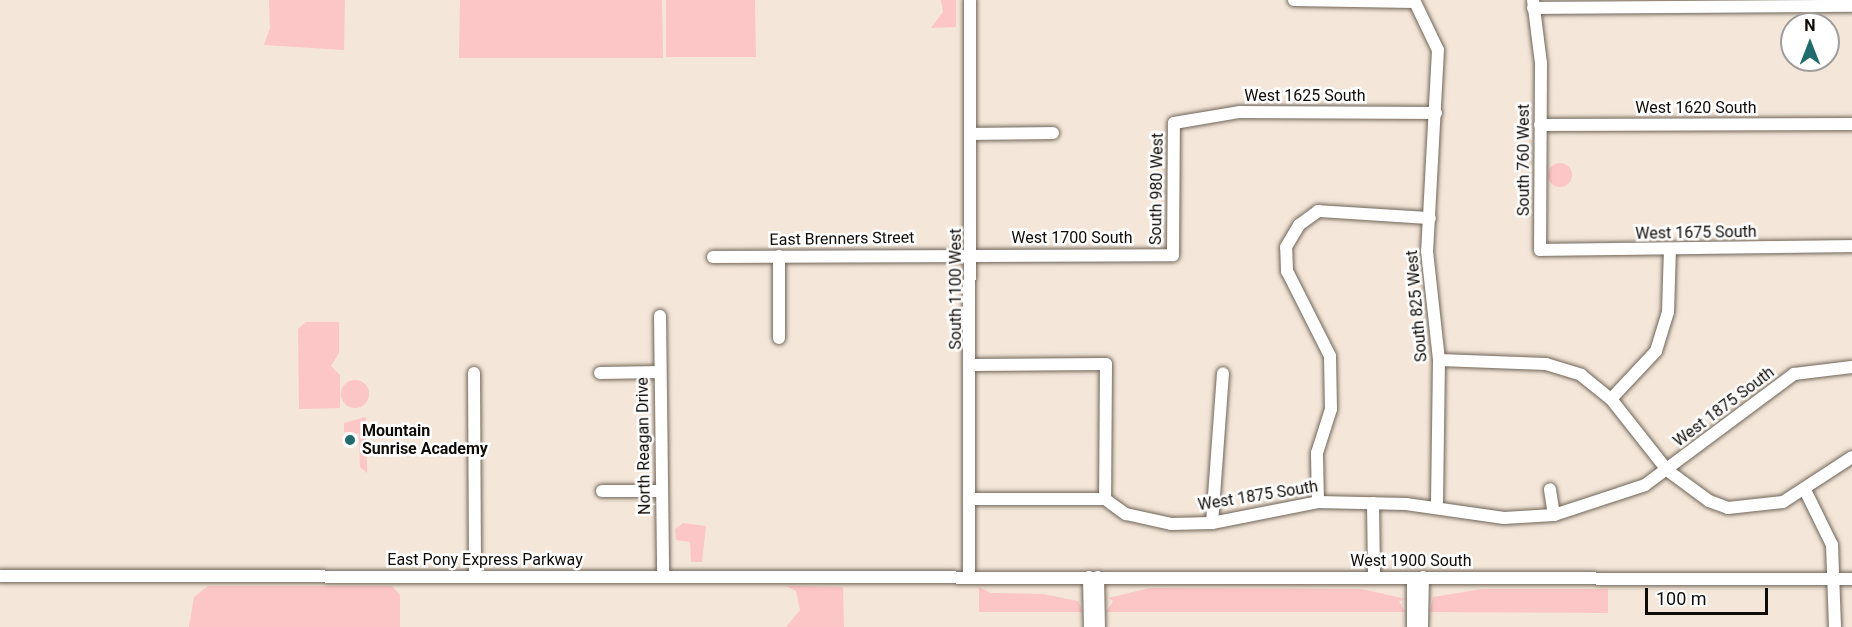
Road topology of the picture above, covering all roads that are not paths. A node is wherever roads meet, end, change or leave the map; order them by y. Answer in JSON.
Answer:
{"nodes":[{"id":1,"x":970,"y":0,"type":"edge"},
{"id":2,"x":1294,"y":1,"type":"edge"},
{"id":3,"x":1414,"y":1,"type":"edge"},
{"id":4,"x":1825,"y":3,"type":"edge"},
{"id":5,"x":1533,"y":4,"type":"edge"},
{"id":6,"x":1852,"y":6,"type":"edge"},
{"id":7,"x":1436,"y":113,"type":"junction"},
{"id":8,"x":1174,"y":123,"type":"joint"},
{"id":9,"x":1852,"y":124,"type":"edge"},
{"id":10,"x":1540,"y":125,"type":"junction"},
{"id":11,"x":1053,"y":133,"type":"dead end"},
{"id":12,"x":972,"y":134,"type":"junction"},
{"id":13,"x":1430,"y":218,"type":"junction"},
{"id":14,"x":1852,"y":246,"type":"edge"},
{"id":15,"x":1540,"y":250,"type":"joint"},
{"id":16,"x":1670,"y":250,"type":"junction"},
{"id":17,"x":972,"y":254,"type":"junction"},
{"id":18,"x":1173,"y":255,"type":"joint"},
{"id":19,"x":713,"y":256,"type":"dead end"},
{"id":20,"x":779,"y":256,"type":"junction"},
{"id":21,"x":660,"y":316,"type":"dead end"},
{"id":22,"x":779,"y":338,"type":"dead end"},
{"id":23,"x":1439,"y":360,"type":"junction"},
{"id":24,"x":972,"y":364,"type":"junction"},
{"id":25,"x":1852,"y":367,"type":"edge"},
{"id":26,"x":660,"y":372,"type":"junction"},
{"id":27,"x":600,"y":373,"type":"dead end"},
{"id":28,"x":1223,"y":373,"type":"dead end"},
{"id":29,"x":474,"y":374,"type":"dead end"},
{"id":30,"x":1611,"y":399,"type":"junction"},
{"id":31,"x":1852,"y":458,"type":"edge"},
{"id":32,"x":1667,"y":470,"type":"junction"},
{"id":33,"x":1550,"y":489,"type":"dead end"},
{"id":34,"x":602,"y":491,"type":"dead end"},
{"id":35,"x":662,"y":491,"type":"junction"},
{"id":36,"x":1806,"y":492,"type":"junction"},
{"id":37,"x":971,"y":499,"type":"junction"},
{"id":38,"x":1105,"y":499,"type":"junction"},
{"id":39,"x":1318,"y":502,"type":"junction"},
{"id":40,"x":1373,"y":502,"type":"junction"},
{"id":41,"x":1437,"y":508,"type":"junction"},
{"id":42,"x":1554,"y":515,"type":"junction"},
{"id":43,"x":1212,"y":523,"type":"junction"},
{"id":44,"x":0,"y":576,"type":"edge"},
{"id":45,"x":475,"y":577,"type":"junction"},
{"id":46,"x":663,"y":577,"type":"junction"},
{"id":47,"x":1094,"y":577,"type":"junction"},
{"id":48,"x":969,"y":578,"type":"junction"},
{"id":49,"x":1418,"y":578,"type":"junction"},
{"id":50,"x":1374,"y":579,"type":"junction"},
{"id":51,"x":1833,"y":579,"type":"junction"},
{"id":52,"x":1852,"y":579,"type":"edge"},
{"id":53,"x":1090,"y":627,"type":"edge"},
{"id":54,"x":1099,"y":627,"type":"edge"},
{"id":55,"x":1413,"y":627,"type":"edge"},
{"id":56,"x":1422,"y":627,"type":"edge"},
{"id":57,"x":1835,"y":627,"type":"edge"}],
"edges":[{"from":1,"to":12,"type":"street","name":"South 1100 West"},
{"from":2,"to":3,"type":"street"},
{"from":3,"to":7,"type":"street","name":"South 825 West"},
{"from":4,"to":5,"type":"street"},
{"from":4,"to":6,"type":"street"},
{"from":5,"to":10,"type":"street","name":"South 760 West"},
{"from":7,"to":8,"type":"street","name":"West 1625 South"},
{"from":7,"to":13,"type":"street","name":"South 825 West"},
{"from":8,"to":18,"type":"street","name":"South 980 West"},
{"from":9,"to":10,"type":"street","name":"West 1620 South"},
{"from":10,"to":15,"type":"street","name":"South 760 West"},
{"from":11,"to":12,"type":"street"},
{"from":12,"to":17,"type":"street","name":"South 1100 West"},
{"from":13,"to":23,"type":"street","name":"South 825 West"},
{"from":13,"to":39,"type":"street"},
{"from":14,"to":16,"type":"street","name":"West 1675 South"},
{"from":15,"to":16,"type":"street","name":"West 1675 South"},
{"from":16,"to":30,"type":"street"},
{"from":17,"to":18,"type":"street","name":"West 1700 South"},
{"from":17,"to":20,"type":"street","name":"East Brenners Street"},
{"from":17,"to":24,"type":"street","name":"South 1100 West"},
{"from":19,"to":20,"type":"street","name":"East Brenners Street"},
{"from":20,"to":22,"type":"street"},
{"from":21,"to":26,"type":"street","name":"North Reagan Drive"},
{"from":23,"to":30,"type":"street"},
{"from":23,"to":41,"type":"street","name":"South 825 West"},
{"from":24,"to":37,"type":"street","name":"South 1100 West"},
{"from":24,"to":38,"type":"street"},
{"from":25,"to":32,"type":"street","name":"West 1875 South"},
{"from":26,"to":27,"type":"street"},
{"from":26,"to":35,"type":"street","name":"North Reagan Drive"},
{"from":28,"to":43,"type":"street"},
{"from":29,"to":45,"type":"street"},
{"from":30,"to":32,"type":"street"},
{"from":31,"to":36,"type":"street"},
{"from":32,"to":36,"type":"street"},
{"from":32,"to":42,"type":"street","name":"West 1875 South"},
{"from":33,"to":42,"type":"street"},
{"from":34,"to":35,"type":"street"},
{"from":35,"to":46,"type":"street","name":"North Reagan Drive"},
{"from":36,"to":51,"type":"street"},
{"from":37,"to":38,"type":"street","name":"West 1875 South"},
{"from":37,"to":48,"type":"street","name":"South 1100 West"},
{"from":38,"to":43,"type":"street","name":"West 1875 South"},
{"from":39,"to":40,"type":"street","name":"West 1875 South"},
{"from":39,"to":43,"type":"street","name":"West 1875 South"},
{"from":40,"to":41,"type":"street","name":"West 1875 South"},
{"from":40,"to":50,"type":"street"},
{"from":41,"to":42,"type":"street","name":"West 1875 South"},
{"from":44,"to":45,"type":"street","name":"East Pony Express Parkway"},
{"from":45,"to":46,"type":"street","name":"East Pony Express Parkway"},
{"from":46,"to":48,"type":"street","name":"East Pony Express Parkway"},
{"from":47,"to":48,"type":"street","name":"West 1900 South"},
{"from":47,"to":50,"type":"street","name":"West 1900 South"},
{"from":47,"to":53,"type":"street"},
{"from":47,"to":54,"type":"street"},
{"from":49,"to":50,"type":"street","name":"West 1900 South"},
{"from":49,"to":51,"type":"street","name":"West 1900 South"},
{"from":49,"to":55,"type":"street"},
{"from":49,"to":56,"type":"street"},
{"from":51,"to":52,"type":"street","name":"West 1900 South"},
{"from":51,"to":57,"type":"street"}]}
